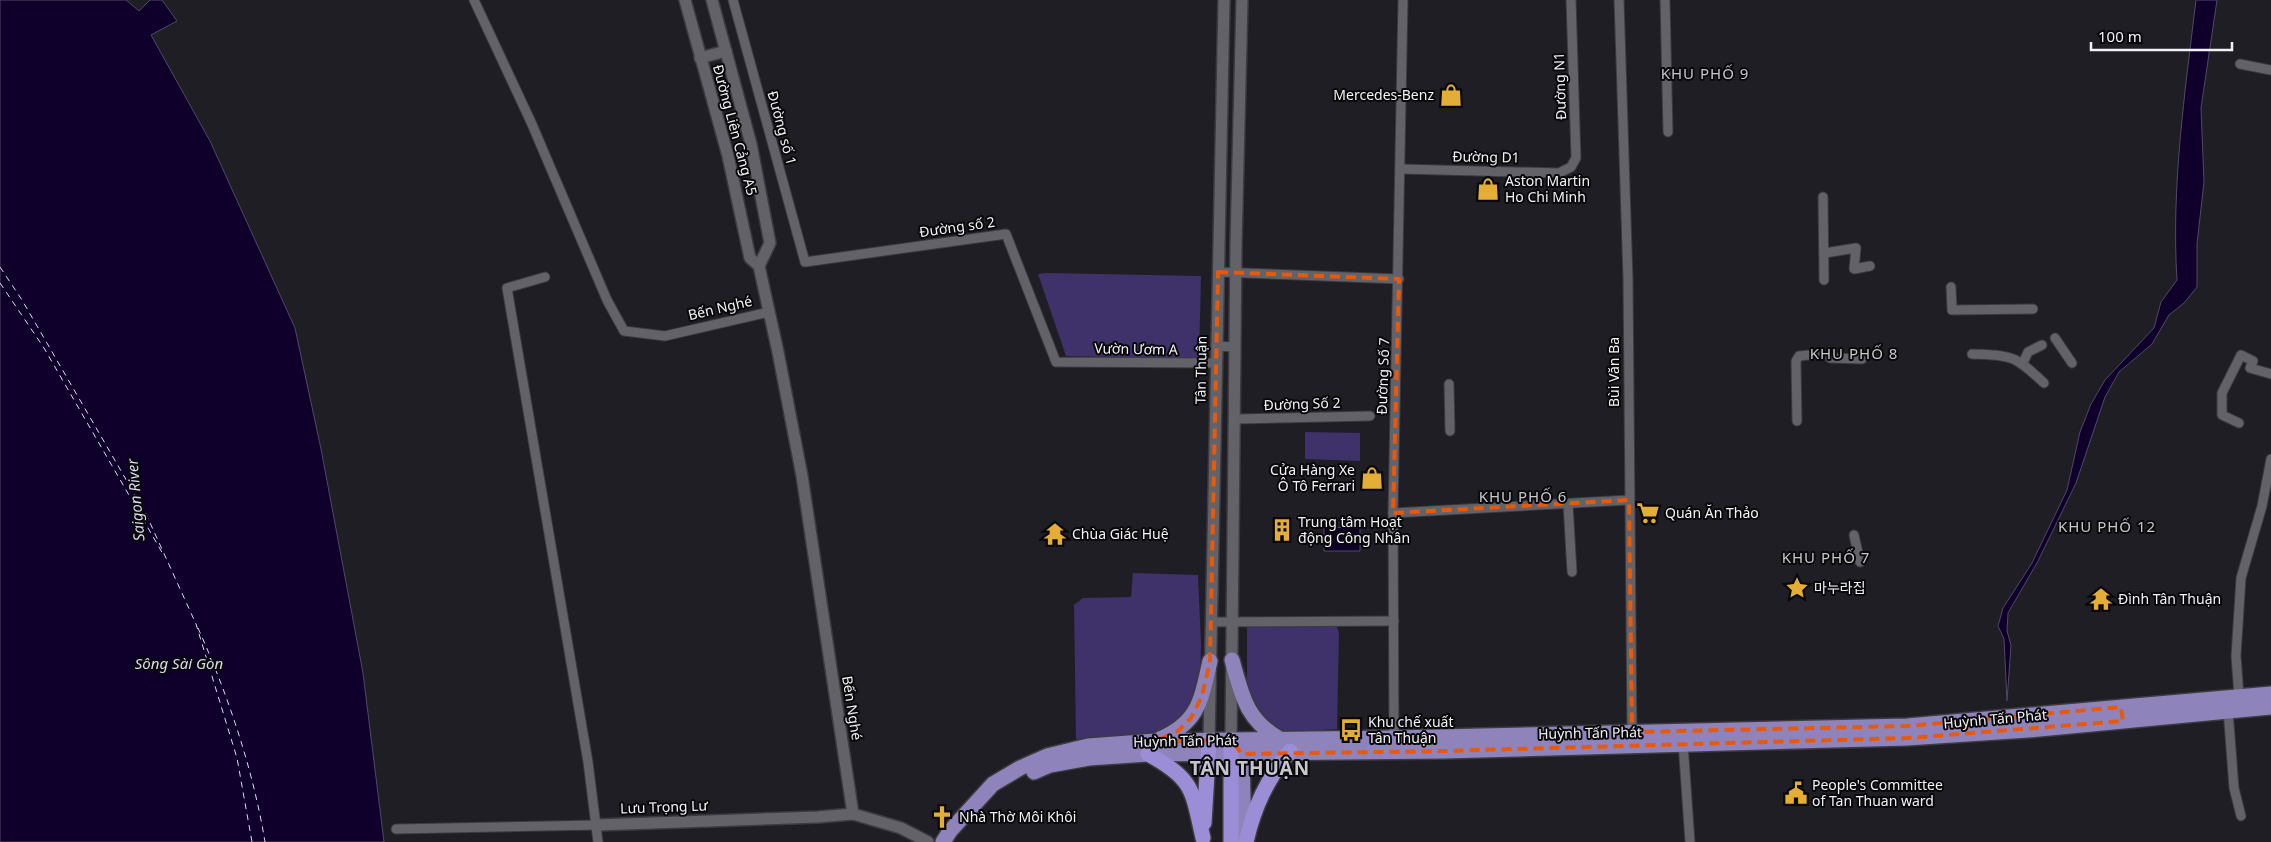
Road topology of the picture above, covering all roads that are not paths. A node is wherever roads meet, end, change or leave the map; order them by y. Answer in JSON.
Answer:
{"nodes":[{"id":1,"x":474,"y":0,"type":"edge"},
{"id":2,"x":685,"y":0,"type":"edge"},
{"id":3,"x":712,"y":0,"type":"edge"},
{"id":4,"x":733,"y":0,"type":"edge"},
{"id":5,"x":1224,"y":0,"type":"edge"},
{"id":6,"x":1242,"y":0,"type":"edge"},
{"id":7,"x":1403,"y":0,"type":"edge"},
{"id":8,"x":1571,"y":0,"type":"edge"},
{"id":9,"x":1619,"y":0,"type":"edge"},
{"id":10,"x":1665,"y":0,"type":"edge"},
{"id":11,"x":726,"y":51,"type":"junction"},
{"id":12,"x":700,"y":58,"type":"junction"},
{"id":13,"x":2240,"y":64,"type":"dead end"},
{"id":14,"x":2271,"y":70,"type":"edge"},
{"id":15,"x":1668,"y":132,"type":"dead end"},
{"id":16,"x":1401,"y":169,"type":"junction"},
{"id":17,"x":1569,"y":169,"type":"joint"},
{"id":18,"x":1823,"y":198,"type":"dead end"},
{"id":19,"x":1825,"y":253,"type":"junction"},
{"id":20,"x":805,"y":262,"type":"joint"},
{"id":21,"x":759,"y":266,"type":"junction"},
{"id":22,"x":1870,"y":266,"type":"dead end"},
{"id":23,"x":1218,"y":272,"type":"junction"},
{"id":24,"x":1236,"y":272,"type":"junction"},
{"id":25,"x":545,"y":277,"type":"dead end"},
{"id":26,"x":1399,"y":279,"type":"junction"},
{"id":27,"x":1824,"y":280,"type":"dead end"},
{"id":28,"x":1951,"y":287,"type":"dead end"},
{"id":29,"x":2033,"y":309,"type":"dead end"},
{"id":30,"x":769,"y":312,"type":"junction"},
{"id":31,"x":2055,"y":338,"type":"dead end"},
{"id":32,"x":2042,"y":345,"type":"dead end"},
{"id":33,"x":1216,"y":346,"type":"junction"},
{"id":34,"x":1235,"y":347,"type":"junction"},
{"id":35,"x":1819,"y":354,"type":"dead end"},
{"id":36,"x":1972,"y":354,"type":"dead end"},
{"id":37,"x":1830,"y":358,"type":"dead end"},
{"id":38,"x":1862,"y":359,"type":"dead end"},
{"id":39,"x":1056,"y":362,"type":"joint"},
{"id":40,"x":1216,"y":363,"type":"junction"},
{"id":41,"x":2023,"y":363,"type":"junction"},
{"id":42,"x":2072,"y":363,"type":"dead end"},
{"id":43,"x":2267,"y":374,"type":"edge"},
{"id":44,"x":2044,"y":383,"type":"dead end"},
{"id":45,"x":1449,"y":384,"type":"dead end"},
{"id":46,"x":1370,"y":416,"type":"dead end"},
{"id":47,"x":1234,"y":420,"type":"junction"},
{"id":48,"x":1796,"y":422,"type":"dead end"},
{"id":49,"x":2238,"y":423,"type":"dead end"},
{"id":50,"x":1450,"y":431,"type":"dead end"},
{"id":51,"x":2271,"y":459,"type":"edge"},
{"id":52,"x":1629,"y":500,"type":"junction"},
{"id":53,"x":1568,"y":504,"type":"junction"},
{"id":54,"x":1393,"y":513,"type":"junction"},
{"id":55,"x":1854,"y":535,"type":"dead end"},
{"id":56,"x":1860,"y":562,"type":"dead end"},
{"id":57,"x":1572,"y":572,"type":"dead end"},
{"id":58,"x":1232,"y":621,"type":"junction"},
{"id":59,"x":1394,"y":621,"type":"junction"},
{"id":60,"x":1211,"y":622,"type":"junction"},
{"id":61,"x":1232,"y":660,"type":"junction"},
{"id":62,"x":1210,"y":661,"type":"junction"},
{"id":63,"x":2271,"y":694,"type":"edge"},
{"id":64,"x":2239,"y":696,"type":"junction"},
{"id":65,"x":2271,"y":707,"type":"edge"},
{"id":66,"x":2228,"y":710,"type":"junction"},
{"id":67,"x":2122,"y":714,"type":"junction"},
{"id":68,"x":1907,"y":732,"type":"junction"},
{"id":69,"x":1632,"y":739,"type":"junction"},
{"id":70,"x":1156,"y":740,"type":"junction"},
{"id":71,"x":1683,"y":743,"type":"junction"},
{"id":72,"x":1286,"y":745,"type":"junction"},
{"id":73,"x":1394,"y":745,"type":"junction"},
{"id":74,"x":1208,"y":748,"type":"junction"},
{"id":75,"x":1235,"y":750,"type":"junction"},
{"id":76,"x":1148,"y":754,"type":"junction"},
{"id":77,"x":853,"y":814,"type":"junction"},
{"id":78,"x":2240,"y":816,"type":"dead end"},
{"id":79,"x":597,"y":824,"type":"junction"},
{"id":80,"x":396,"y":829,"type":"dead end"},
{"id":81,"x":1203,"y":840,"type":"edge"},
{"id":82,"x":598,"y":842,"type":"edge"},
{"id":83,"x":928,"y":842,"type":"edge"},
{"id":84,"x":943,"y":842,"type":"edge"},
{"id":85,"x":955,"y":842,"type":"edge"},
{"id":86,"x":1230,"y":842,"type":"edge"},
{"id":87,"x":1245,"y":842,"type":"edge"},
{"id":88,"x":1690,"y":842,"type":"edge"}],
"edges":[{"from":1,"to":30,"type":"street","name":"Bến Nghé"},
{"from":2,"to":12,"type":"street","name":"Đường Liên Cảng A5"},
{"from":3,"to":11,"type":"street","name":"Đường Liên Cảng A5"},
{"from":4,"to":20,"type":"street","name":"Đường số 1"},
{"from":5,"to":23,"type":"street","name":"Tân Thuận"},
{"from":6,"to":24,"type":"street"},
{"from":7,"to":16,"type":"street","name":"Đường Số 7"},
{"from":8,"to":17,"type":"street","name":"Đường N1"},
{"from":9,"to":52,"type":"street","name":"Bùi Văn Ba"},
{"from":10,"to":15,"type":"street"},
{"from":11,"to":12,"type":"street"},
{"from":11,"to":21,"type":"street","name":"Đường Liên Cảng A5"},
{"from":12,"to":21,"type":"street","name":"Đường Liên Cảng A5"},
{"from":13,"to":14,"type":"street"},
{"from":16,"to":17,"type":"street","name":"Đường D1"},
{"from":16,"to":26,"type":"street","name":"Đường Số 7"},
{"from":18,"to":19,"type":"street"},
{"from":19,"to":22,"type":"street"},
{"from":19,"to":27,"type":"street"},
{"from":20,"to":39,"type":"street","name":"Đường số 2"},
{"from":21,"to":30,"type":"street","name":"Đường Liên Cảng A5"},
{"from":23,"to":24,"type":"street"},
{"from":23,"to":33,"type":"street","name":"Tân Thuận"},
{"from":24,"to":26,"type":"street"},
{"from":24,"to":34,"type":"street"},
{"from":25,"to":79,"type":"street"},
{"from":26,"to":54,"type":"street","name":"Đường Số 7"},
{"from":28,"to":29,"type":"street"},
{"from":30,"to":77,"type":"street","name":"Bến Nghé"},
{"from":31,"to":42,"type":"street"},
{"from":32,"to":41,"type":"street"},
{"from":33,"to":34,"type":"street"},
{"from":33,"to":40,"type":"street","name":"Tân Thuận"},
{"from":34,"to":47,"type":"street"},
{"from":35,"to":48,"type":"street"},
{"from":36,"to":41,"type":"street"},
{"from":37,"to":38,"type":"street"},
{"from":39,"to":40,"type":"street","name":"Vườn Ươm A"},
{"from":40,"to":60,"type":"street","name":"Tân Thuận"},
{"from":41,"to":44,"type":"street"},
{"from":43,"to":49,"type":"street"},
{"from":45,"to":50,"type":"street"},
{"from":46,"to":47,"type":"street","name":"Đường Số 2"},
{"from":47,"to":58,"type":"street"},
{"from":51,"to":64,"type":"street"},
{"from":52,"to":53,"type":"street"},
{"from":52,"to":69,"type":"street","name":"Bùi Văn Ba"},
{"from":53,"to":54,"type":"street"},
{"from":53,"to":57,"type":"street"},
{"from":54,"to":59,"type":"street","name":"Đường Số 7"},
{"from":55,"to":56,"type":"street"},
{"from":58,"to":59,"type":"street"},
{"from":58,"to":60,"type":"street"},
{"from":58,"to":61,"type":"street"},
{"from":59,"to":73,"type":"street","name":"Đường Số 7"},
{"from":60,"to":62,"type":"street","name":"Tân Thuận"},
{"from":61,"to":72,"type":"main road"},
{"from":61,"to":75,"type":"street"},
{"from":62,"to":70,"type":"main road"},
{"from":62,"to":74,"type":"street","name":"Tân Thuận"},
{"from":63,"to":64,"type":"main road","name":"Huỳnh Tấn Phát"},
{"from":64,"to":67,"type":"main road","name":"Huỳnh Tấn Phát"},
{"from":65,"to":66,"type":"main road","name":"Huỳnh Tấn Phát"},
{"from":66,"to":67,"type":"main road","name":"Huỳnh Tấn Phát"},
{"from":66,"to":78,"type":"street"},
{"from":67,"to":68,"type":"main road","name":"Huỳnh Tấn Phát"},
{"from":68,"to":69,"type":"main road","name":"Huỳnh Tấn Phát"},
{"from":68,"to":71,"type":"main road","name":"Huỳnh Tấn Phát"},
{"from":69,"to":71,"type":"main road","name":"Huỳnh Tấn Phát"},
{"from":69,"to":73,"type":"main road","name":"Huỳnh Tấn Phát"},
{"from":70,"to":74,"type":"main road","name":"Huỳnh Tấn Phát"},
{"from":70,"to":84,"type":"main road","name":"Huỳnh Tấn Phát"},
{"from":71,"to":88,"type":"street"},
{"from":72,"to":73,"type":"main road","name":"Huỳnh Tấn Phát"},
{"from":72,"to":75,"type":"main road","name":"Huỳnh Tấn Phát"},
{"from":72,"to":87,"type":"highway"},
{"from":74,"to":75,"type":"main road","name":"Huỳnh Tấn Phát"},
{"from":74,"to":76,"type":"main road","name":"Huỳnh Tấn Phát"},
{"from":74,"to":81,"type":"highway"},
{"from":75,"to":86,"type":"highway"},
{"from":75,"to":87,"type":"main road"},
{"from":76,"to":81,"type":"highway"},
{"from":76,"to":85,"type":"main road","name":"Huỳnh Tấn Phát"},
{"from":77,"to":79,"type":"street","name":"Lưu Trọng Lư"},
{"from":77,"to":83,"type":"street","name":"Lưu Trọng Lư"},
{"from":79,"to":80,"type":"street","name":"Lưu Trọng Lư"},
{"from":79,"to":82,"type":"street"}]}
